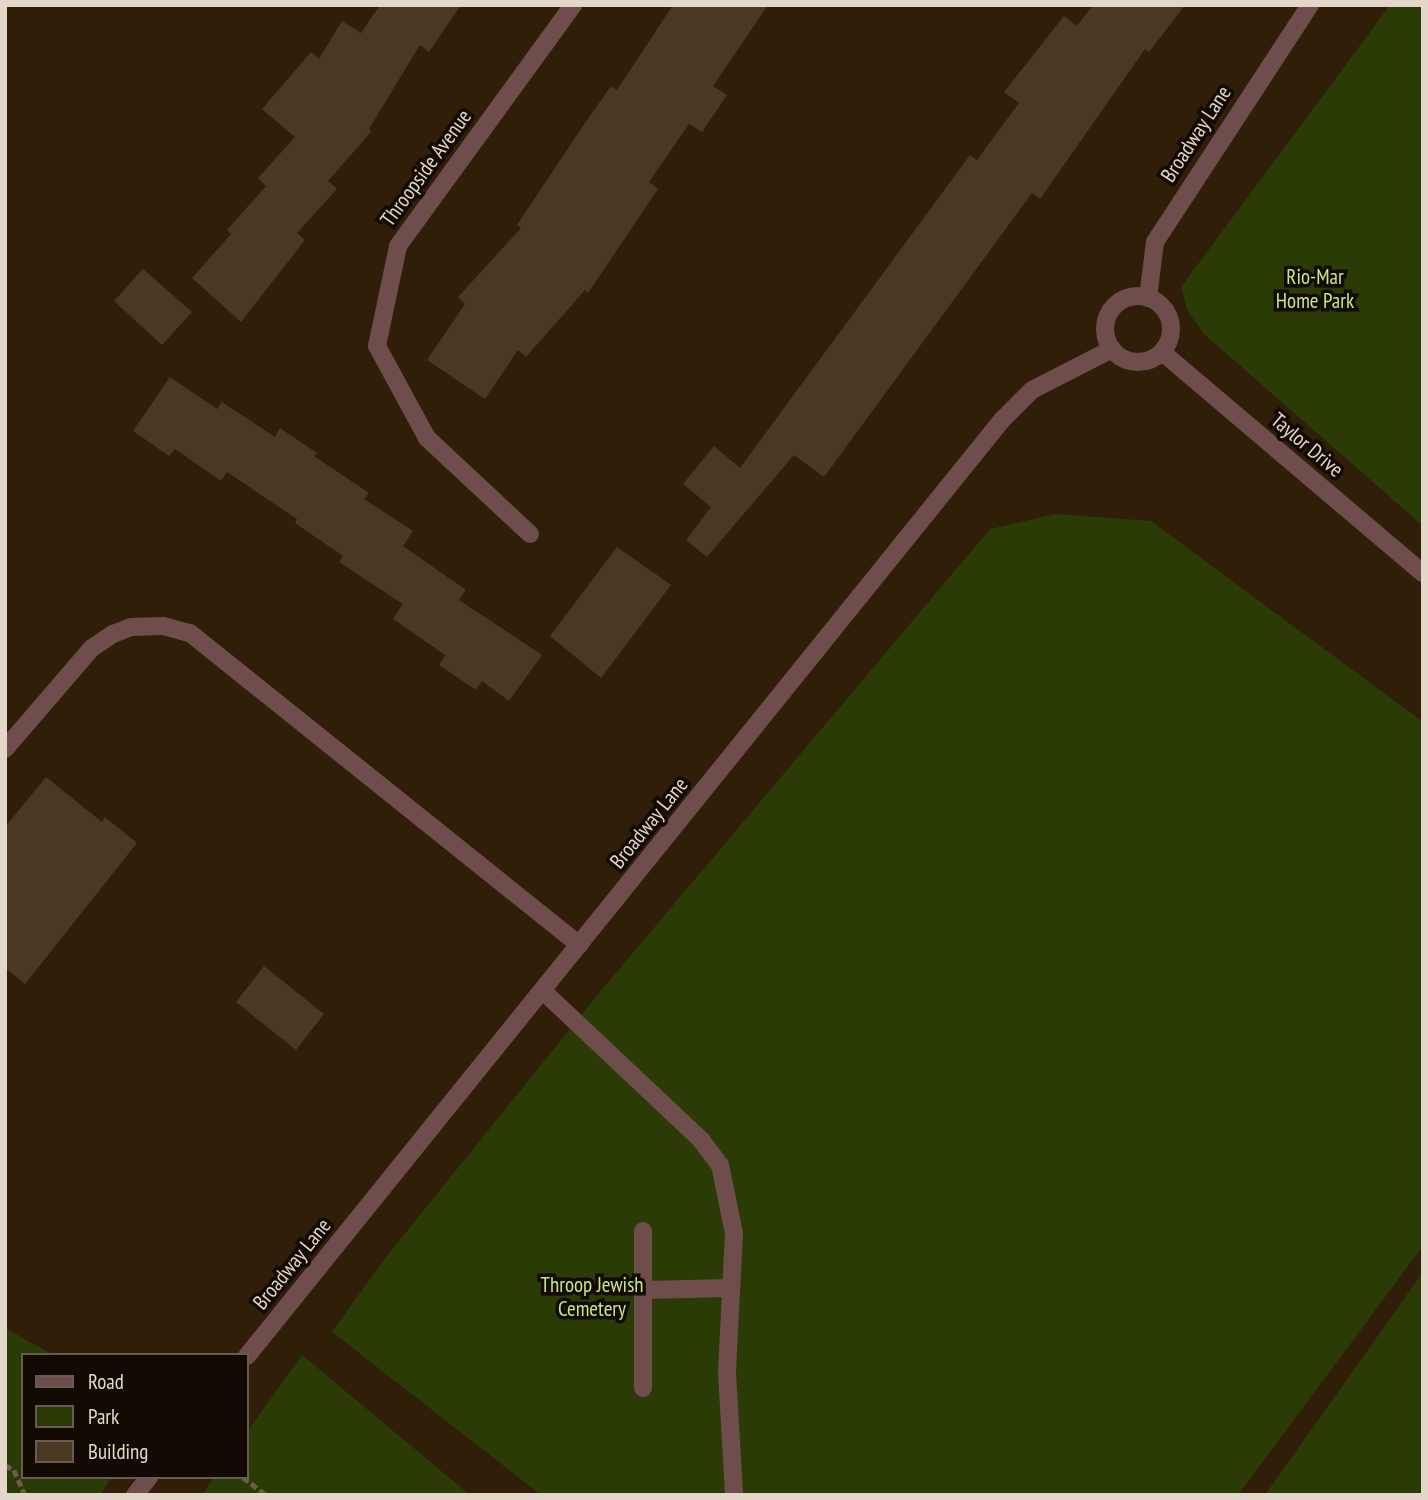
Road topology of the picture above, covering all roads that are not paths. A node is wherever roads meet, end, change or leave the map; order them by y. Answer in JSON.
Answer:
{"nodes":[{"id":1,"x":573,"y":5,"type":"edge"},
{"id":2,"x":1310,"y":5,"type":"edge"},
{"id":3,"x":1148,"y":298,"type":"junction"},
{"id":4,"x":1112,"y":349,"type":"junction"},
{"id":5,"x":1163,"y":352,"type":"junction"},
{"id":6,"x":530,"y":534,"type":"dead end"},
{"id":7,"x":1423,"y":573,"type":"edge"},
{"id":8,"x":5,"y":749,"type":"edge"},
{"id":9,"x":580,"y":945,"type":"junction"},
{"id":10,"x":542,"y":991,"type":"junction"},
{"id":11,"x":643,"y":1231,"type":"dead end"},
{"id":12,"x":731,"y":1288,"type":"junction"},
{"id":13,"x":643,"y":1290,"type":"junction"},
{"id":14,"x":248,"y":1355,"type":"edge"},
{"id":15,"x":643,"y":1388,"type":"dead end"},
{"id":16,"x":147,"y":1479,"type":"edge"},
{"id":17,"x":135,"y":1495,"type":"edge"},
{"id":18,"x":734,"y":1495,"type":"edge"}],
"edges":[{"from":1,"to":6,"type":"street","name":"Throopside Avenue"},
{"from":2,"to":3,"type":"street","name":"Broadway Lane"},
{"from":3,"to":4,"type":"street"},
{"from":3,"to":5,"type":"street"},
{"from":4,"to":5,"type":"street"},
{"from":4,"to":9,"type":"street","name":"Broadway Lane"},
{"from":5,"to":7,"type":"street","name":"Taylor Drive"},
{"from":8,"to":9,"type":"street"},
{"from":9,"to":10,"type":"street","name":"Broadway Lane"},
{"from":10,"to":12,"type":"street"},
{"from":10,"to":14,"type":"street","name":"Broadway Lane"},
{"from":11,"to":13,"type":"street"},
{"from":12,"to":13,"type":"street"},
{"from":12,"to":18,"type":"street"},
{"from":13,"to":15,"type":"street"},
{"from":16,"to":17,"type":"street"}]}
